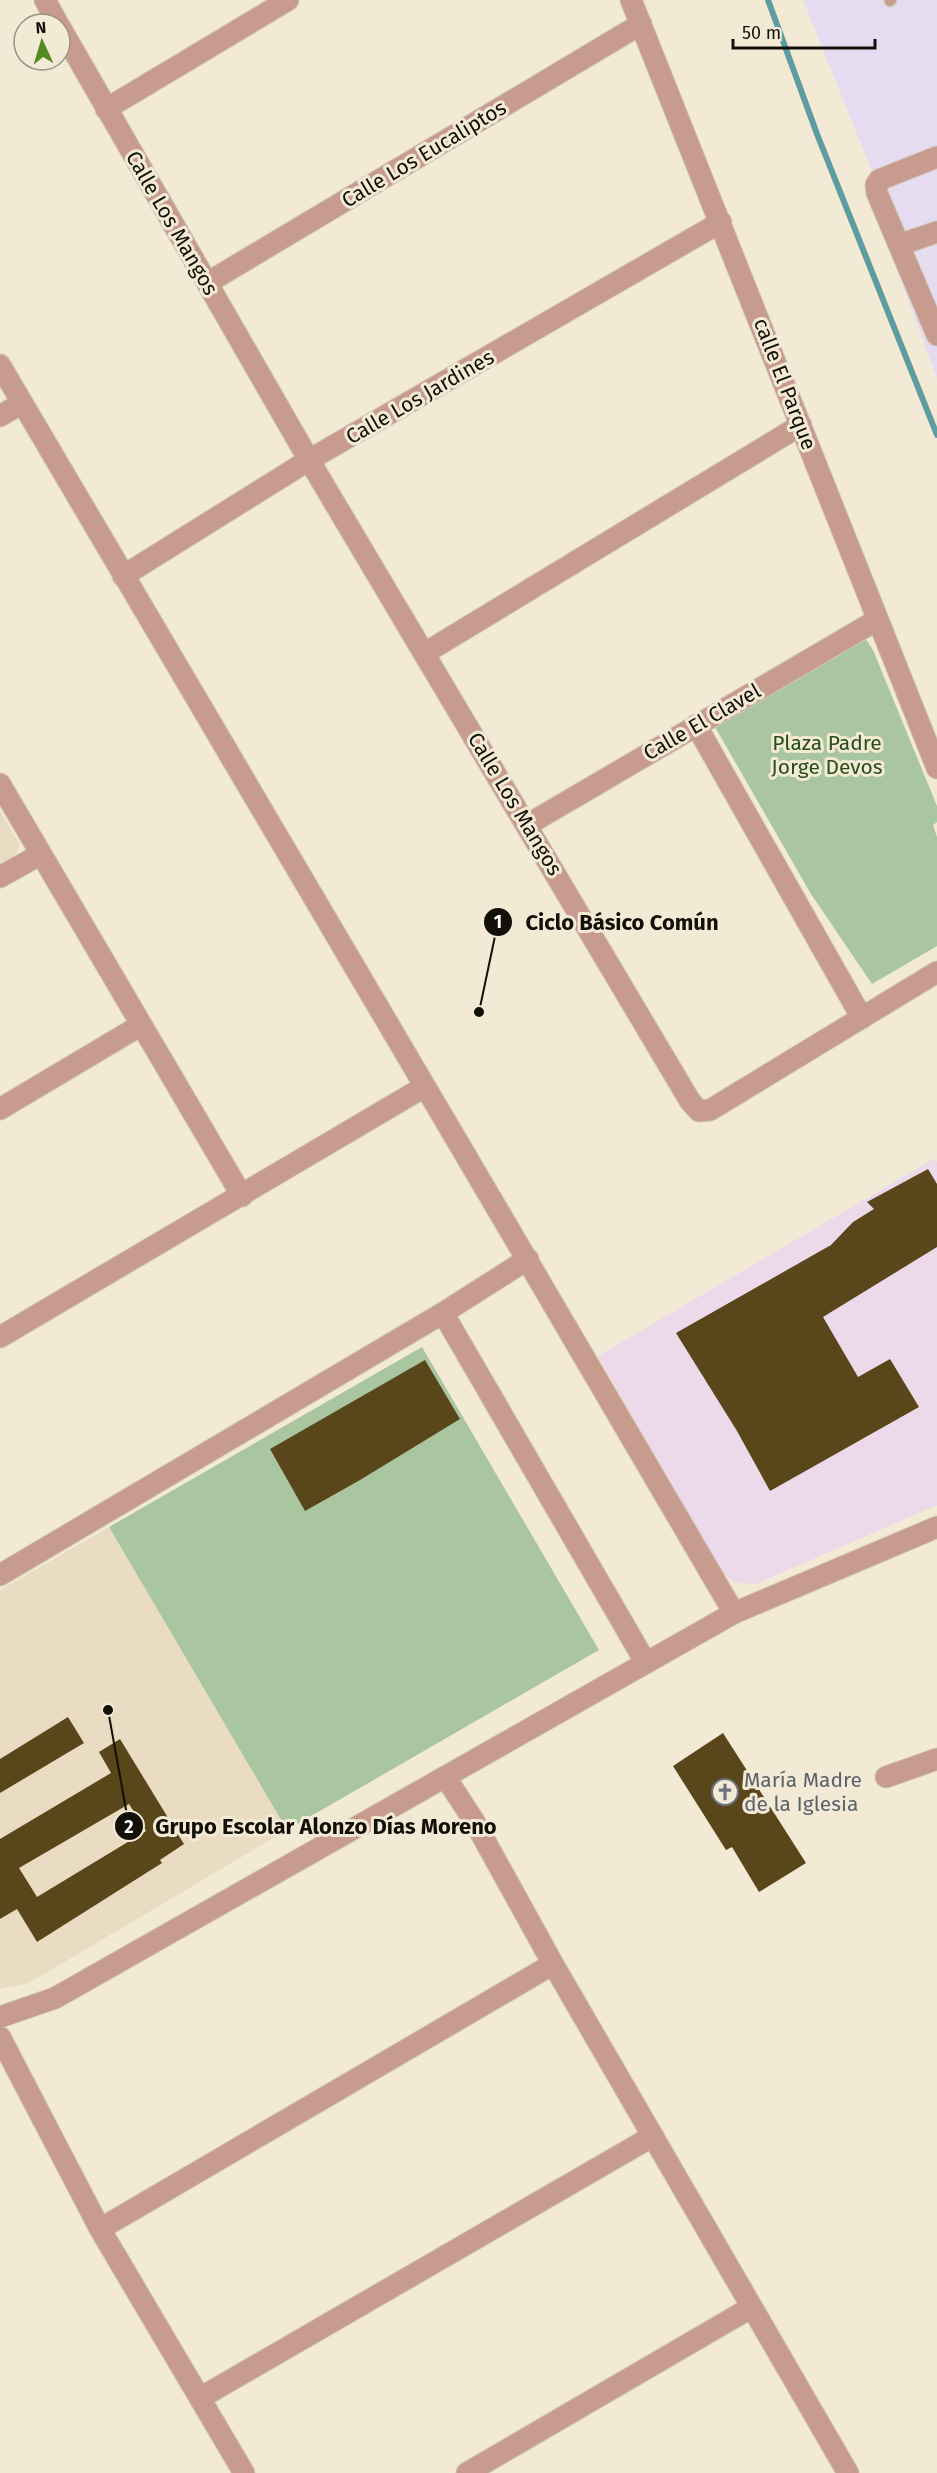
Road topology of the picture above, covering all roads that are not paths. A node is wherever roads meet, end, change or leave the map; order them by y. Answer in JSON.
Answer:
{"nodes":[{"id":1,"x":288,"y":0,"type":"edge"},
{"id":2,"x":631,"y":0,"type":"edge"},
{"id":3,"x":640,"y":24,"type":"junction"},
{"id":4,"x":72,"y":49,"type":"edge"},
{"id":5,"x":105,"y":109,"type":"junction"},
{"id":6,"x":937,"y":157,"type":"edge"},
{"id":7,"x":721,"y":222,"type":"junction"},
{"id":8,"x":937,"y":232,"type":"edge"},
{"id":9,"x":899,"y":246,"type":"junction"},
{"id":10,"x":207,"y":283,"type":"junction"},
{"id":11,"x":937,"y":335,"type":"edge"},
{"id":12,"x":0,"y":365,"type":"edge"},
{"id":13,"x":22,"y":403,"type":"junction"},
{"id":14,"x":0,"y":416,"type":"edge"},
{"id":15,"x":801,"y":425,"type":"junction"},
{"id":16,"x":314,"y":467,"type":"junction"},
{"id":17,"x":123,"y":576,"type":"junction"},
{"id":18,"x":877,"y":620,"type":"junction"},
{"id":19,"x":425,"y":653,"type":"junction"},
{"id":20,"x":696,"y":725,"type":"junction"},
{"id":21,"x":937,"y":768,"type":"edge"},
{"id":22,"x":0,"y":784,"type":"edge"},
{"id":23,"x":527,"y":825,"type":"junction"},
{"id":24,"x":41,"y":854,"type":"junction"},
{"id":25,"x":0,"y":877,"type":"edge"},
{"id":26,"x":937,"y":972,"type":"edge"},
{"id":27,"x":862,"y":1018,"type":"junction"},
{"id":28,"x":141,"y":1024,"type":"junction"},
{"id":29,"x":424,"y":1087,"type":"junction"},
{"id":30,"x":0,"y":1109,"type":"edge"},
{"id":31,"x":242,"y":1196,"type":"junction"},
{"id":32,"x":528,"y":1259,"type":"junction"},
{"id":33,"x":442,"y":1313,"type":"junction"},
{"id":34,"x":0,"y":1337,"type":"edge"},
{"id":35,"x":937,"y":1527,"type":"edge"},
{"id":36,"x":0,"y":1575,"type":"edge"},
{"id":37,"x":734,"y":1613,"type":"junction"},
{"id":38,"x":646,"y":1663,"type":"junction"},
{"id":39,"x":937,"y":1759,"type":"edge"},
{"id":40,"x":886,"y":1777,"type":"dead end"},
{"id":41,"x":446,"y":1778,"type":"junction"},
{"id":42,"x":553,"y":1964,"type":"junction"},
{"id":43,"x":0,"y":2017,"type":"edge"},
{"id":44,"x":0,"y":2037,"type":"edge"},
{"id":45,"x":653,"y":2136,"type":"junction"},
{"id":46,"x":100,"y":2229,"type":"junction"},
{"id":47,"x":752,"y":2307,"type":"junction"},
{"id":48,"x":200,"y":2398,"type":"junction"},
{"id":49,"x":244,"y":2473,"type":"edge"},
{"id":50,"x":468,"y":2473,"type":"edge"},
{"id":51,"x":848,"y":2473,"type":"edge"}],
"edges":[{"from":1,"to":5,"type":"street"},
{"from":2,"to":3,"type":"street","name":"calle El Parque"},
{"from":3,"to":7,"type":"street","name":"calle El Parque"},
{"from":3,"to":10,"type":"street","name":"Calle Los Eucaliptos"},
{"from":4,"to":5,"type":"street","name":"Calle Los Mangos"},
{"from":5,"to":10,"type":"street","name":"Calle Los Mangos"},
{"from":6,"to":9,"type":"street"},
{"from":7,"to":15,"type":"street","name":"calle El Parque"},
{"from":7,"to":16,"type":"street","name":"Calle Los Jardines"},
{"from":8,"to":9,"type":"street"},
{"from":9,"to":11,"type":"street"},
{"from":10,"to":16,"type":"street","name":"Calle Los Mangos"},
{"from":12,"to":13,"type":"street"},
{"from":13,"to":14,"type":"street"},
{"from":13,"to":17,"type":"street"},
{"from":15,"to":18,"type":"street","name":"calle El Parque"},
{"from":15,"to":19,"type":"street"},
{"from":16,"to":17,"type":"street","name":"Calle Los Jardines"},
{"from":16,"to":19,"type":"street","name":"Calle Los Mangos"},
{"from":17,"to":29,"type":"street"},
{"from":18,"to":20,"type":"street","name":"Calle El Clavel"},
{"from":18,"to":21,"type":"street","name":"calle El Parque"},
{"from":19,"to":23,"type":"street","name":"Calle Los Mangos"},
{"from":20,"to":23,"type":"street","name":"Calle El Clavel"},
{"from":20,"to":27,"type":"street"},
{"from":22,"to":24,"type":"street"},
{"from":23,"to":27,"type":"street","name":"Calle Los Mangos"},
{"from":24,"to":25,"type":"street"},
{"from":24,"to":28,"type":"street"},
{"from":26,"to":27,"type":"street","name":"Calle Los Mangos"},
{"from":28,"to":30,"type":"street"},
{"from":28,"to":31,"type":"street"},
{"from":29,"to":31,"type":"street"},
{"from":29,"to":32,"type":"street"},
{"from":31,"to":34,"type":"street"},
{"from":32,"to":33,"type":"street"},
{"from":32,"to":37,"type":"street"},
{"from":33,"to":36,"type":"street"},
{"from":33,"to":38,"type":"street"},
{"from":35,"to":37,"type":"street"},
{"from":37,"to":38,"type":"street"},
{"from":38,"to":41,"type":"street"},
{"from":39,"to":40,"type":"street"},
{"from":41,"to":42,"type":"street"},
{"from":41,"to":43,"type":"street"},
{"from":42,"to":45,"type":"street"},
{"from":42,"to":46,"type":"street"},
{"from":44,"to":46,"type":"street"},
{"from":45,"to":47,"type":"street"},
{"from":45,"to":48,"type":"street"},
{"from":46,"to":48,"type":"street"},
{"from":47,"to":50,"type":"street"},
{"from":47,"to":51,"type":"street"},
{"from":48,"to":49,"type":"street"}]}
